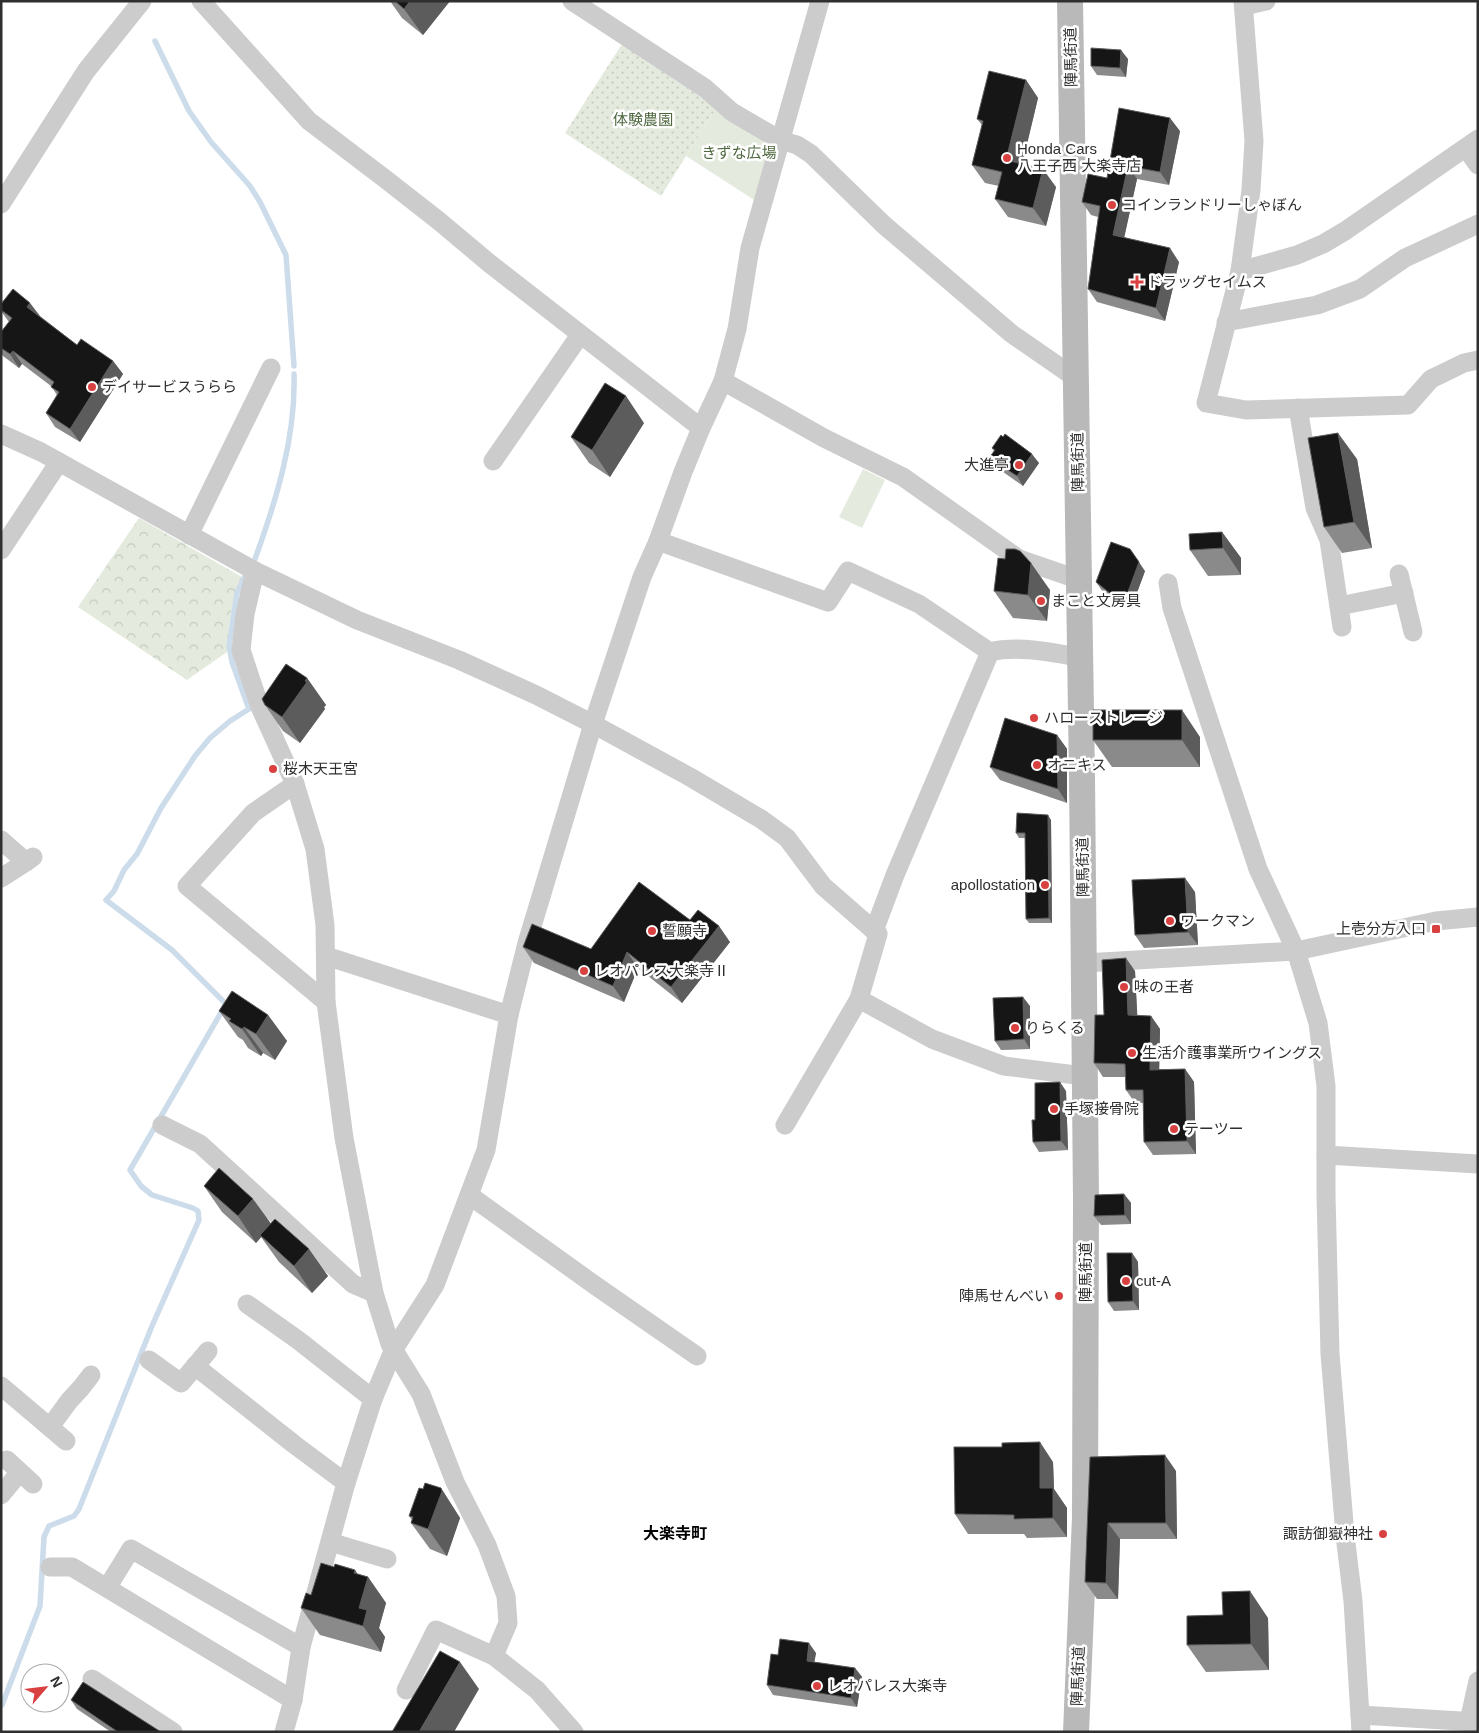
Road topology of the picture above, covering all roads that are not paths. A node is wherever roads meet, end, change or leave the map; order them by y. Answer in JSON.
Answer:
{"nodes":[{"id":1,"x":142,"y":1,"type":"edge"},
{"id":2,"x":201,"y":1,"type":"edge"},
{"id":3,"x":820,"y":1,"type":"edge"},
{"id":4,"x":1070,"y":1,"type":"edge"},
{"id":5,"x":1266,"y":1,"type":"edge"},
{"id":6,"x":576,"y":2,"type":"edge"},
{"id":7,"x":1244,"y":4,"type":"edge"},
{"id":8,"x":780,"y":140,"type":"junction"},
{"id":9,"x":1472,"y":144,"type":"edge"},
{"id":10,"x":1478,"y":165,"type":"edge"},
{"id":11,"x":1,"y":204,"type":"edge"},
{"id":12,"x":1478,"y":224,"type":"edge"},
{"id":13,"x":1240,"y":271,"type":"junction"},
{"id":14,"x":1226,"y":322,"type":"junction"},
{"id":15,"x":580,"y":335,"type":"junction"},
{"id":16,"x":1478,"y":360,"type":"edge"},
{"id":17,"x":271,"y":368,"type":"dead end"},
{"id":18,"x":1077,"y":380,"type":"junction"},
{"id":19,"x":723,"y":381,"type":"junction"},
{"id":20,"x":1298,"y":408,"type":"junction"},
{"id":21,"x":701,"y":428,"type":"junction"},
{"id":22,"x":1,"y":434,"type":"edge"},
{"id":23,"x":493,"y":461,"type":"dead end"},
{"id":24,"x":59,"y":462,"type":"junction"},
{"id":25,"x":189,"y":535,"type":"junction"},
{"id":26,"x":658,"y":541,"type":"junction"},
{"id":27,"x":1,"y":550,"type":"edge"},
{"id":28,"x":255,"y":571,"type":"junction"},
{"id":29,"x":1399,"y":574,"type":"dead end"},
{"id":30,"x":1080,"y":580,"type":"junction"},
{"id":31,"x":1168,"y":583,"type":"dead end"},
{"id":32,"x":1404,"y":593,"type":"junction"},
{"id":33,"x":1339,"y":606,"type":"junction"},
{"id":34,"x":1342,"y":627,"type":"dead end"},
{"id":35,"x":1413,"y":632,"type":"dead end"},
{"id":36,"x":990,"y":652,"type":"junction"},
{"id":37,"x":1081,"y":658,"type":"junction"},
{"id":38,"x":593,"y":724,"type":"junction"},
{"id":39,"x":294,"y":784,"type":"junction"},
{"id":40,"x":1,"y":840,"type":"edge"},
{"id":41,"x":1,"y":878,"type":"edge"},
{"id":42,"x":1478,"y":917,"type":"edge"},
{"id":43,"x":874,"y":931,"type":"junction"},
{"id":44,"x":1296,"y":951,"type":"junction"},
{"id":45,"x":326,"y":956,"type":"junction"},
{"id":46,"x":1084,"y":964,"type":"junction"},
{"id":47,"x":859,"y":999,"type":"junction"},
{"id":48,"x":326,"y":1002,"type":"junction"},
{"id":49,"x":509,"y":1015,"type":"junction"},
{"id":50,"x":1084,"y":1076,"type":"junction"},
{"id":51,"x":162,"y":1125,"type":"dead end"},
{"id":52,"x":785,"y":1126,"type":"dead end"},
{"id":53,"x":1326,"y":1155,"type":"junction"},
{"id":54,"x":1478,"y":1164,"type":"edge"},
{"id":55,"x":469,"y":1195,"type":"junction"},
{"id":56,"x":374,"y":1293,"type":"junction"},
{"id":57,"x":247,"y":1304,"type":"dead end"},
{"id":58,"x":394,"y":1349,"type":"junction"},
{"id":59,"x":208,"y":1351,"type":"dead end"},
{"id":60,"x":697,"y":1356,"type":"dead end"},
{"id":61,"x":149,"y":1360,"type":"dead end"},
{"id":62,"x":195,"y":1366,"type":"junction"},
{"id":63,"x":91,"y":1375,"type":"dead end"},
{"id":64,"x":3,"y":1391,"type":"edge"},
{"id":65,"x":374,"y":1399,"type":"junction"},
{"id":66,"x":50,"y":1427,"type":"junction"},
{"id":67,"x":66,"y":1441,"type":"dead end"},
{"id":68,"x":20,"y":1472,"type":"dead end"},
{"id":69,"x":346,"y":1482,"type":"junction"},
{"id":70,"x":1,"y":1495,"type":"edge"},
{"id":71,"x":330,"y":1542,"type":"junction"},
{"id":72,"x":387,"y":1559,"type":"dead end"},
{"id":73,"x":50,"y":1567,"type":"dead end"},
{"id":74,"x":107,"y":1588,"type":"junction"},
{"id":75,"x":301,"y":1647,"type":"junction"},
{"id":76,"x":494,"y":1656,"type":"junction"},
{"id":77,"x":92,"y":1678,"type":"dead end"},
{"id":78,"x":1478,"y":1680,"type":"edge"},
{"id":79,"x":406,"y":1690,"type":"dead end"},
{"id":80,"x":293,"y":1700,"type":"junction"},
{"id":81,"x":1474,"y":1721,"type":"edge"},
{"id":82,"x":1360,"y":1723,"type":"edge"},
{"id":83,"x":173,"y":1732,"type":"edge"},
{"id":84,"x":284,"y":1732,"type":"edge"},
{"id":85,"x":574,"y":1732,"type":"edge"},
{"id":86,"x":1076,"y":1732,"type":"edge"}],
"edges":[{"from":1,"to":11,"type":"street"},
{"from":2,"to":15,"type":"street"},
{"from":3,"to":8,"type":"street"},
{"from":4,"to":18,"type":"main road","name":"陣馬街道"},
{"from":5,"to":7,"type":"street"},
{"from":6,"to":8,"type":"street"},
{"from":7,"to":13,"type":"street"},
{"from":8,"to":18,"type":"street"},
{"from":8,"to":19,"type":"street"},
{"from":9,"to":10,"type":"street"},
{"from":9,"to":13,"type":"street"},
{"from":12,"to":14,"type":"street"},
{"from":13,"to":14,"type":"street"},
{"from":14,"to":20,"type":"street"},
{"from":15,"to":21,"type":"street"},
{"from":15,"to":23,"type":"street"},
{"from":16,"to":20,"type":"street"},
{"from":17,"to":25,"type":"street"},
{"from":18,"to":30,"type":"main road","name":"陣馬街道"},
{"from":19,"to":21,"type":"street"},
{"from":19,"to":30,"type":"street"},
{"from":20,"to":33,"type":"street"},
{"from":21,"to":26,"type":"street"},
{"from":22,"to":24,"type":"street"},
{"from":24,"to":25,"type":"street"},
{"from":24,"to":27,"type":"street"},
{"from":25,"to":28,"type":"street"},
{"from":26,"to":36,"type":"street"},
{"from":26,"to":38,"type":"street"},
{"from":28,"to":38,"type":"street"},
{"from":28,"to":39,"type":"street"},
{"from":29,"to":32,"type":"street"},
{"from":30,"to":37,"type":"main road","name":"陣馬街道"},
{"from":31,"to":44,"type":"street"},
{"from":32,"to":33,"type":"street"},
{"from":32,"to":35,"type":"street"},
{"from":33,"to":34,"type":"street"},
{"from":36,"to":37,"type":"street"},
{"from":36,"to":43,"type":"street"},
{"from":37,"to":46,"type":"main road","name":"陣馬街道"},
{"from":38,"to":43,"type":"street"},
{"from":38,"to":49,"type":"street"},
{"from":39,"to":45,"type":"street"},
{"from":39,"to":48,"type":"street"},
{"from":40,"to":41,"type":"street"},
{"from":42,"to":44,"type":"street"},
{"from":43,"to":47,"type":"street"},
{"from":44,"to":46,"type":"street"},
{"from":44,"to":53,"type":"street"},
{"from":45,"to":48,"type":"street"},
{"from":45,"to":49,"type":"street"},
{"from":46,"to":50,"type":"main road","name":"陣馬街道"},
{"from":47,"to":50,"type":"street"},
{"from":47,"to":52,"type":"street"},
{"from":48,"to":56,"type":"street"},
{"from":49,"to":55,"type":"street"},
{"from":50,"to":86,"type":"main road","name":"陣馬街道"},
{"from":51,"to":56,"type":"street"},
{"from":53,"to":54,"type":"street"},
{"from":53,"to":82,"type":"street"},
{"from":55,"to":58,"type":"street"},
{"from":55,"to":60,"type":"street"},
{"from":56,"to":58,"type":"street"},
{"from":57,"to":65,"type":"street"},
{"from":58,"to":65,"type":"street"},
{"from":58,"to":76,"type":"street"},
{"from":59,"to":62,"type":"street"},
{"from":61,"to":62,"type":"street"},
{"from":62,"to":69,"type":"street"},
{"from":63,"to":66,"type":"street"},
{"from":64,"to":66,"type":"street"},
{"from":65,"to":69,"type":"street"},
{"from":66,"to":67,"type":"street"},
{"from":68,"to":70,"type":"street"},
{"from":69,"to":71,"type":"street"},
{"from":71,"to":72,"type":"street"},
{"from":71,"to":75,"type":"street"},
{"from":73,"to":74,"type":"street"},
{"from":74,"to":75,"type":"street"},
{"from":74,"to":80,"type":"street"},
{"from":75,"to":80,"type":"street"},
{"from":76,"to":79,"type":"street"},
{"from":76,"to":85,"type":"street"},
{"from":77,"to":83,"type":"street"},
{"from":78,"to":81,"type":"street"},
{"from":80,"to":84,"type":"street"},
{"from":81,"to":82,"type":"street"}]}
